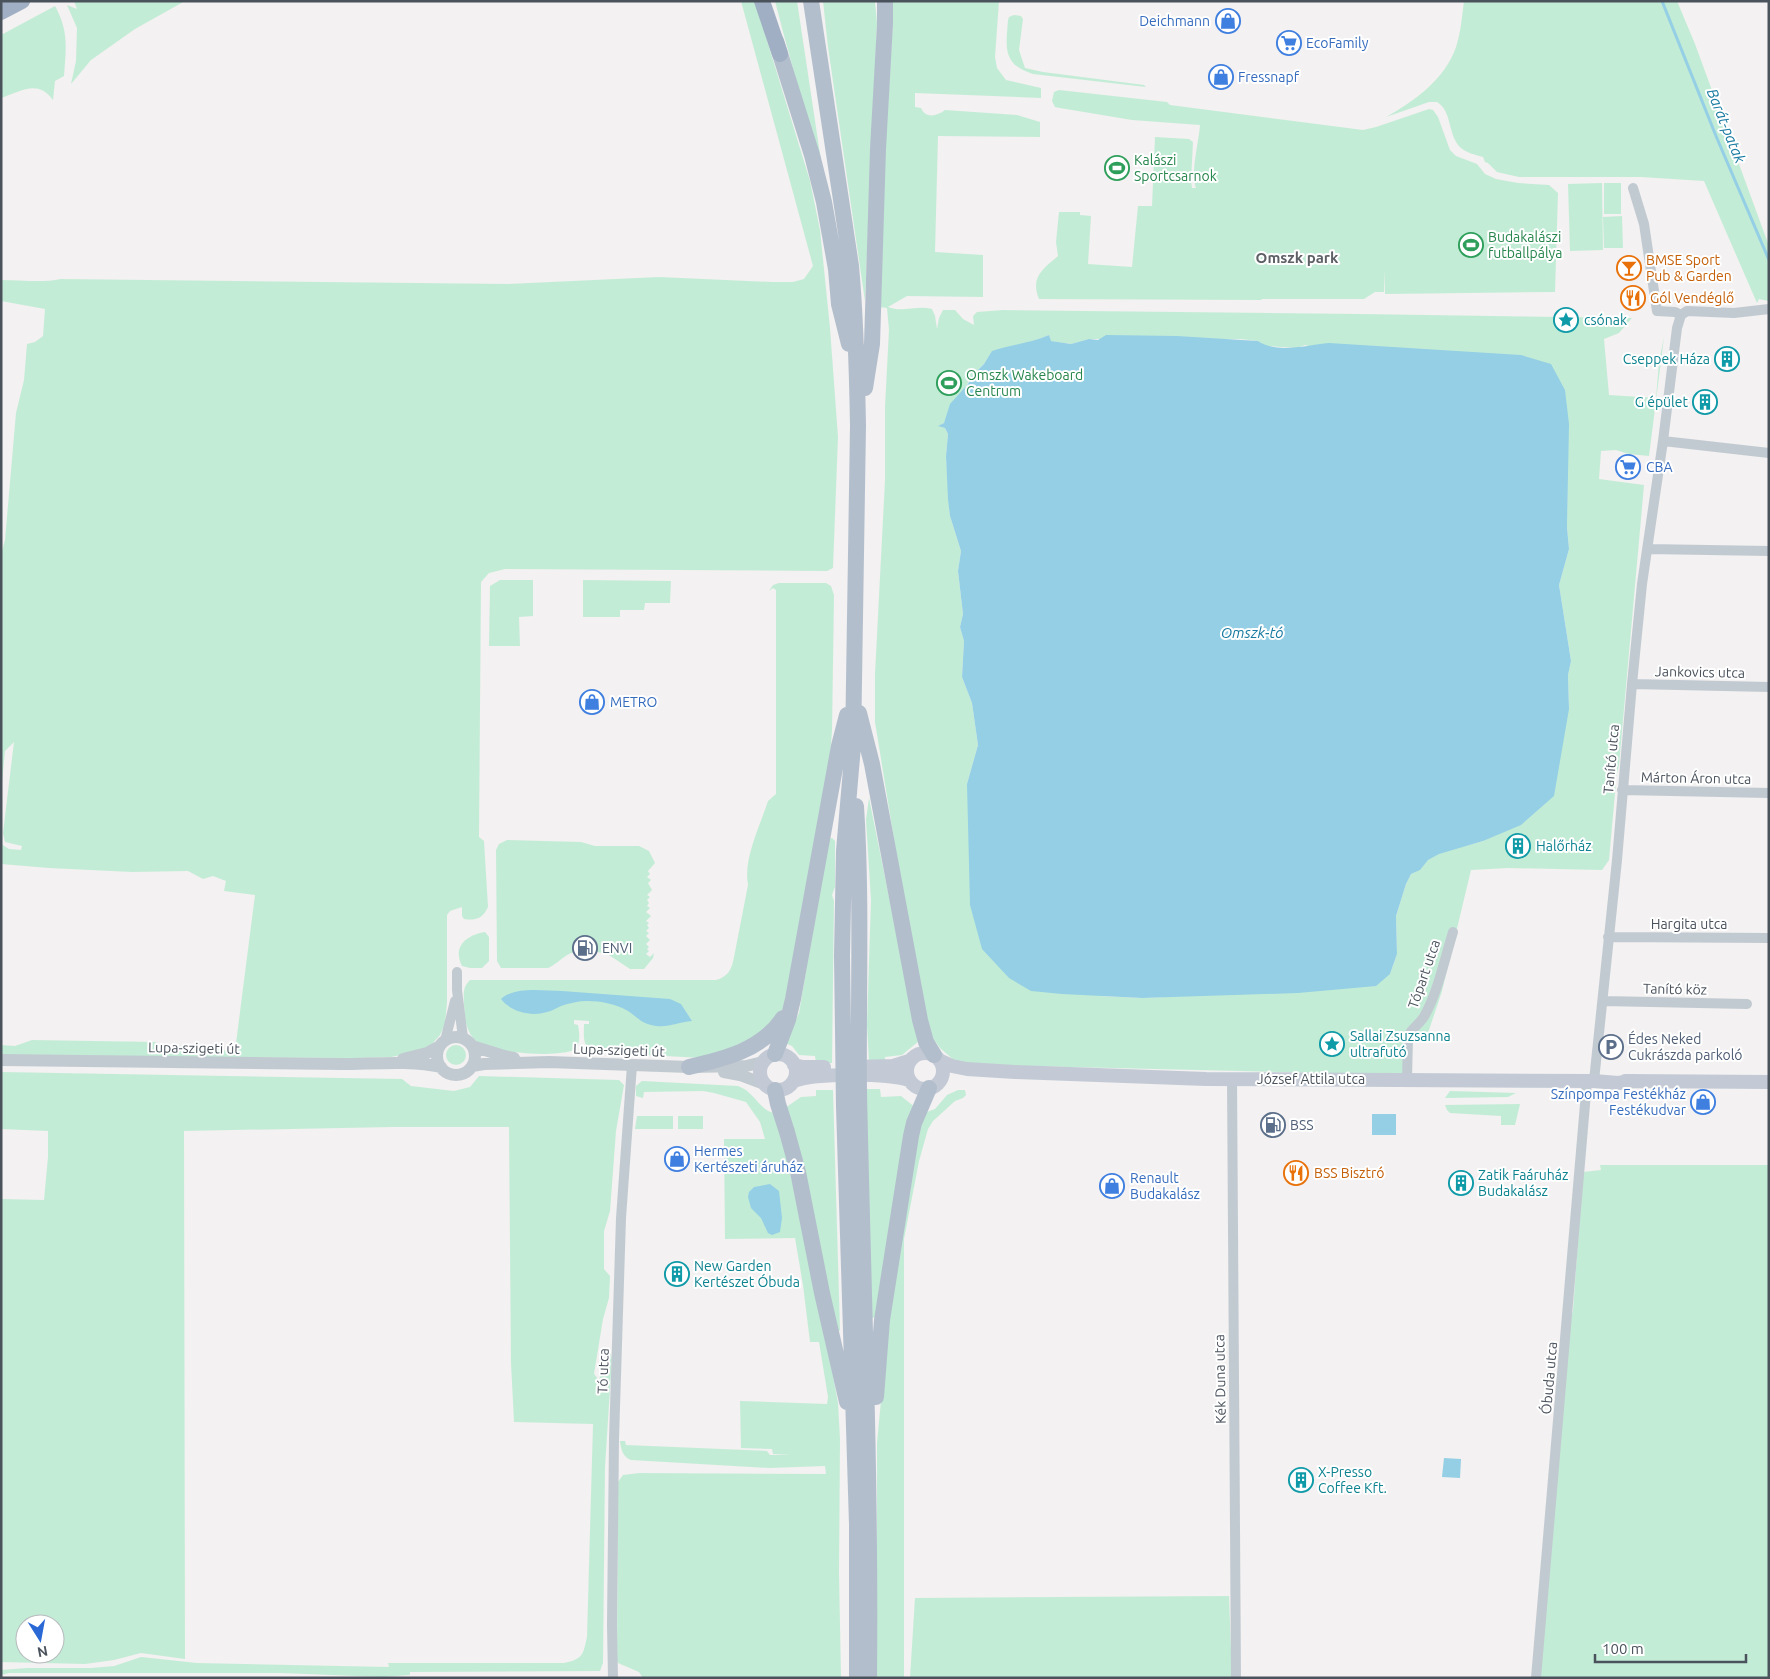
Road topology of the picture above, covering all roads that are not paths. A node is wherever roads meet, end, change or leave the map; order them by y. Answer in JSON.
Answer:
{"nodes":[{"id":1,"x":22,"y":1,"type":"edge"},
{"id":2,"x":762,"y":1,"type":"edge"},
{"id":3,"x":766,"y":1,"type":"edge"},
{"id":4,"x":812,"y":1,"type":"edge"},
{"id":5,"x":885,"y":1,"type":"edge"},
{"id":6,"x":1,"y":12,"type":"edge"},
{"id":7,"x":780,"y":54,"type":"junction"},
{"id":8,"x":1633,"y":188,"type":"dead end"},
{"id":9,"x":1769,"y":309,"type":"edge"},
{"id":10,"x":1681,"y":315,"type":"junction"},
{"id":11,"x":858,"y":376,"type":"junction"},
{"id":12,"x":858,"y":425,"type":"junction"},
{"id":13,"x":1663,"y":441,"type":"junction"},
{"id":14,"x":1769,"y":453,"type":"edge"},
{"id":15,"x":1647,"y":549,"type":"junction"},
{"id":16,"x":1769,"y":551,"type":"edge"},
{"id":17,"x":1632,"y":684,"type":"junction"},
{"id":18,"x":1769,"y":687,"type":"edge"},
{"id":19,"x":854,"y":691,"type":"junction"},
{"id":20,"x":1622,"y":790,"type":"junction"},
{"id":21,"x":1769,"y":792,"type":"edge"},
{"id":22,"x":1453,"y":932,"type":"dead end"},
{"id":23,"x":1608,"y":938,"type":"junction"},
{"id":24,"x":1769,"y":938,"type":"edge"},
{"id":25,"x":457,"y":972,"type":"dead end"},
{"id":26,"x":457,"y":990,"type":"junction"},
{"id":27,"x":793,"y":998,"type":"junction"},
{"id":28,"x":1603,"y":1001,"type":"junction"},
{"id":29,"x":1747,"y":1004,"type":"dead end"},
{"id":30,"x":468,"y":1042,"type":"junction"},
{"id":31,"x":443,"y":1043,"type":"junction"},
{"id":32,"x":769,"y":1058,"type":"junction"},
{"id":33,"x":936,"y":1058,"type":"junction"},
{"id":34,"x":1,"y":1060,"type":"edge"},
{"id":35,"x":909,"y":1061,"type":"junction"},
{"id":36,"x":548,"y":1062,"type":"junction"},
{"id":37,"x":387,"y":1063,"type":"junction"},
{"id":38,"x":632,"y":1065,"type":"junction"},
{"id":39,"x":794,"y":1065,"type":"junction"},
{"id":40,"x":472,"y":1066,"type":"junction"},
{"id":41,"x":441,"y":1067,"type":"junction"},
{"id":42,"x":689,"y":1068,"type":"junction"},
{"id":43,"x":893,"y":1071,"type":"junction"},
{"id":44,"x":811,"y":1072,"type":"junction"},
{"id":45,"x":1015,"y":1072,"type":"junction"},
{"id":46,"x":1232,"y":1079,"type":"junction"},
{"id":47,"x":909,"y":1080,"type":"junction"},
{"id":48,"x":1407,"y":1080,"type":"junction"},
{"id":49,"x":794,"y":1081,"type":"junction"},
{"id":50,"x":1596,"y":1081,"type":"junction"},
{"id":51,"x":1769,"y":1082,"type":"edge"},
{"id":52,"x":933,"y":1086,"type":"junction"},
{"id":53,"x":770,"y":1087,"type":"junction"},
{"id":54,"x":862,"y":1436,"type":"junction"},
{"id":55,"x":613,"y":1678,"type":"edge"},
{"id":56,"x":857,"y":1678,"type":"edge"},
{"id":57,"x":869,"y":1678,"type":"edge"},
{"id":58,"x":1236,"y":1678,"type":"edge"},
{"id":59,"x":1536,"y":1678,"type":"edge"}],
"edges":[{"from":1,"to":6,"type":"highway"},
{"from":2,"to":7,"type":"highway"},
{"from":3,"to":7,"type":"main road"},
{"from":4,"to":11,"type":"main road"},
{"from":5,"to":12,"type":"main road"},
{"from":7,"to":11,"type":"main road"},
{"from":8,"to":10,"type":"street"},
{"from":9,"to":10,"type":"street"},
{"from":10,"to":13,"type":"street","name":"Tanító utca"},
{"from":11,"to":12,"type":"main road"},
{"from":12,"to":19,"type":"main road"},
{"from":13,"to":14,"type":"street"},
{"from":13,"to":15,"type":"street","name":"Tanító utca"},
{"from":15,"to":16,"type":"street"},
{"from":15,"to":17,"type":"street","name":"Tanító utca"},
{"from":17,"to":18,"type":"street","name":"Jankovics utca"},
{"from":17,"to":20,"type":"street","name":"Tanító utca"},
{"from":19,"to":27,"type":"main road"},
{"from":19,"to":33,"type":"main road"},
{"from":19,"to":54,"type":"main road"},
{"from":20,"to":21,"type":"street","name":"Márton Áron utca"},
{"from":20,"to":23,"type":"street","name":"Tanító utca"},
{"from":22,"to":48,"type":"street","name":"Tópart utca"},
{"from":23,"to":24,"type":"street","name":"Hargita utca"},
{"from":23,"to":28,"type":"street","name":"Tanító utca"},
{"from":25,"to":26,"type":"street"},
{"from":26,"to":30,"type":"street"},
{"from":26,"to":31,"type":"street"},
{"from":27,"to":32,"type":"main road"},
{"from":27,"to":42,"type":"main road"},
{"from":28,"to":29,"type":"street","name":"Tanító köz"},
{"from":28,"to":50,"type":"street","name":"Tanító utca"},
{"from":30,"to":31,"type":"street","name":"Lupa-szigeti út"},
{"from":30,"to":36,"type":"street","name":"Lupa-szigeti út"},
{"from":30,"to":40,"type":"street"},
{"from":31,"to":37,"type":"street","name":"Lupa-szigeti út"},
{"from":31,"to":41,"type":"street"},
{"from":32,"to":39,"type":"main road"},
{"from":32,"to":42,"type":"street","name":"Lupa-szigeti út"},
{"from":32,"to":53,"type":"main road"},
{"from":33,"to":35,"type":"main road"},
{"from":33,"to":45,"type":"main road","name":"József Attila utca"},
{"from":33,"to":52,"type":"main road"},
{"from":34,"to":37,"type":"street","name":"Lupa-szigeti út"},
{"from":35,"to":43,"type":"main road"},
{"from":35,"to":47,"type":"main road"},
{"from":36,"to":38,"type":"street","name":"Lupa-szigeti út"},
{"from":36,"to":40,"type":"street","name":"Lupa-szigeti út"},
{"from":37,"to":41,"type":"street","name":"Lupa-szigeti út"},
{"from":38,"to":42,"type":"street","name":"Lupa-szigeti út"},
{"from":38,"to":55,"type":"street","name":"Tó utca"},
{"from":39,"to":44,"type":"main road"},
{"from":39,"to":49,"type":"main road"},
{"from":40,"to":41,"type":"street","name":"Lupa-szigeti út"},
{"from":42,"to":53,"type":"street","name":"Lupa-szigeti út"},
{"from":43,"to":44,"type":"main road"},
{"from":43,"to":47,"type":"main road"},
{"from":44,"to":49,"type":"main road"},
{"from":45,"to":46,"type":"main road","name":"József Attila utca"},
{"from":45,"to":52,"type":"main road","name":"József Attila utca"},
{"from":46,"to":48,"type":"main road","name":"József Attila utca"},
{"from":46,"to":58,"type":"street","name":"Kék Duna utca"},
{"from":47,"to":52,"type":"main road"},
{"from":48,"to":50,"type":"main road","name":"József Attila utca"},
{"from":49,"to":53,"type":"main road"},
{"from":50,"to":51,"type":"main road","name":"József Attila utca"},
{"from":50,"to":59,"type":"street","name":"Óbuda utca"},
{"from":52,"to":54,"type":"main road"},
{"from":53,"to":54,"type":"main road"},
{"from":54,"to":56,"type":"main road"},
{"from":54,"to":57,"type":"main road"}]}
